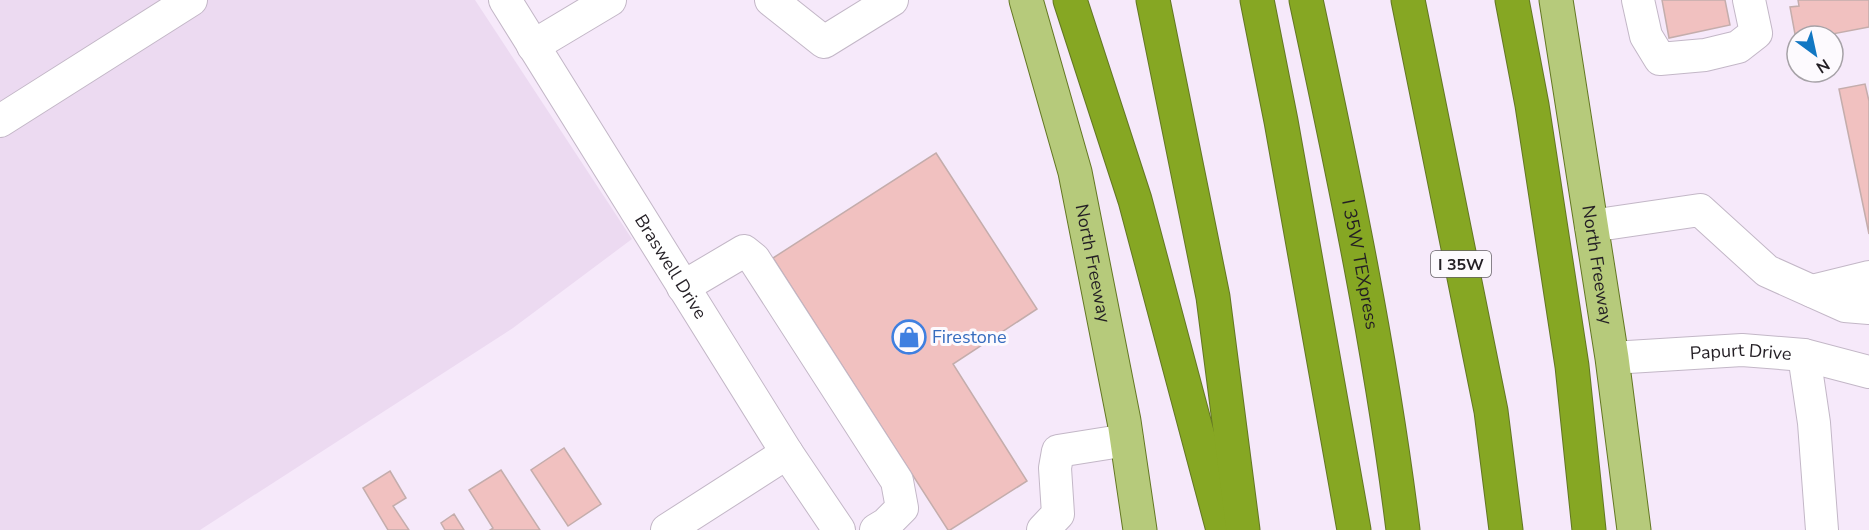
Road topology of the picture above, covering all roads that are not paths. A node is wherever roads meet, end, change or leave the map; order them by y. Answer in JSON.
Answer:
{"nodes":[{"id":1,"x":191,"y":0,"type":"edge"},
{"id":2,"x":505,"y":0,"type":"edge"},
{"id":3,"x":610,"y":0,"type":"edge"},
{"id":4,"x":771,"y":0,"type":"edge"},
{"id":5,"x":892,"y":0,"type":"edge"},
{"id":6,"x":1026,"y":0,"type":"edge"},
{"id":7,"x":1070,"y":0,"type":"edge"},
{"id":8,"x":1153,"y":0,"type":"edge"},
{"id":9,"x":1257,"y":0,"type":"edge"},
{"id":10,"x":1306,"y":0,"type":"edge"},
{"id":11,"x":1408,"y":0,"type":"edge"},
{"id":12,"x":1512,"y":0,"type":"edge"},
{"id":13,"x":1556,"y":0,"type":"edge"},
{"id":14,"x":1638,"y":0,"type":"edge"},
{"id":15,"x":1749,"y":0,"type":"edge"},
{"id":16,"x":533,"y":46,"type":"junction"},
{"id":17,"x":0,"y":121,"type":"edge"},
{"id":18,"x":1591,"y":226,"type":"junction"},
{"id":19,"x":1869,"y":277,"type":"edge"},
{"id":20,"x":683,"y":287,"type":"junction"},
{"id":21,"x":1812,"y":291,"type":"junction"},
{"id":22,"x":1869,"y":308,"type":"edge"},
{"id":23,"x":1804,"y":355,"type":"junction"},
{"id":24,"x":1612,"y":357,"type":"junction"},
{"id":25,"x":1869,"y":372,"type":"edge"},
{"id":26,"x":1127,"y":440,"type":"junction"},
{"id":27,"x":787,"y":453,"type":"junction"},
{"id":28,"x":667,"y":530,"type":"edge"},
{"id":29,"x":839,"y":530,"type":"edge"},
{"id":30,"x":876,"y":530,"type":"edge"},
{"id":31,"x":1043,"y":530,"type":"edge"},
{"id":32,"x":1140,"y":530,"type":"edge"},
{"id":33,"x":1223,"y":530,"type":"edge"},
{"id":34,"x":1243,"y":530,"type":"edge"},
{"id":35,"x":1354,"y":530,"type":"edge"},
{"id":36,"x":1403,"y":530,"type":"edge"},
{"id":37,"x":1506,"y":530,"type":"edge"},
{"id":38,"x":1589,"y":530,"type":"edge"},
{"id":39,"x":1634,"y":530,"type":"edge"},
{"id":40,"x":1822,"y":530,"type":"edge"}],
"edges":[{"from":1,"to":17,"type":"street"},
{"from":2,"to":16,"type":"street","name":"Braswell Drive"},
{"from":3,"to":16,"type":"street"},
{"from":4,"to":5,"type":"street"},
{"from":6,"to":26,"type":"main road","name":"North Freeway"},
{"from":7,"to":33,"type":"highway"},
{"from":8,"to":34,"type":"highway"},
{"from":9,"to":35,"type":"highway"},
{"from":10,"to":36,"type":"highway","name":"I 35W TEXpress"},
{"from":11,"to":37,"type":"highway","number":"I 35W"},
{"from":12,"to":38,"type":"highway"},
{"from":13,"to":18,"type":"main road","name":"North Freeway"},
{"from":14,"to":15,"type":"street"},
{"from":16,"to":20,"type":"street","name":"Braswell Drive"},
{"from":18,"to":21,"type":"street"},
{"from":18,"to":24,"type":"main road","name":"North Freeway"},
{"from":19,"to":21,"type":"street"},
{"from":20,"to":27,"type":"street","name":"Braswell Drive"},
{"from":20,"to":30,"type":"street"},
{"from":21,"to":22,"type":"street"},
{"from":23,"to":24,"type":"street","name":"Papurt Drive"},
{"from":23,"to":25,"type":"street","name":"Papurt Drive"},
{"from":23,"to":40,"type":"street"},
{"from":24,"to":39,"type":"main road","name":"North Freeway"},
{"from":26,"to":31,"type":"street"},
{"from":26,"to":32,"type":"main road","name":"North Freeway"},
{"from":27,"to":28,"type":"street"},
{"from":27,"to":29,"type":"street","name":"Braswell Drive"}]}
